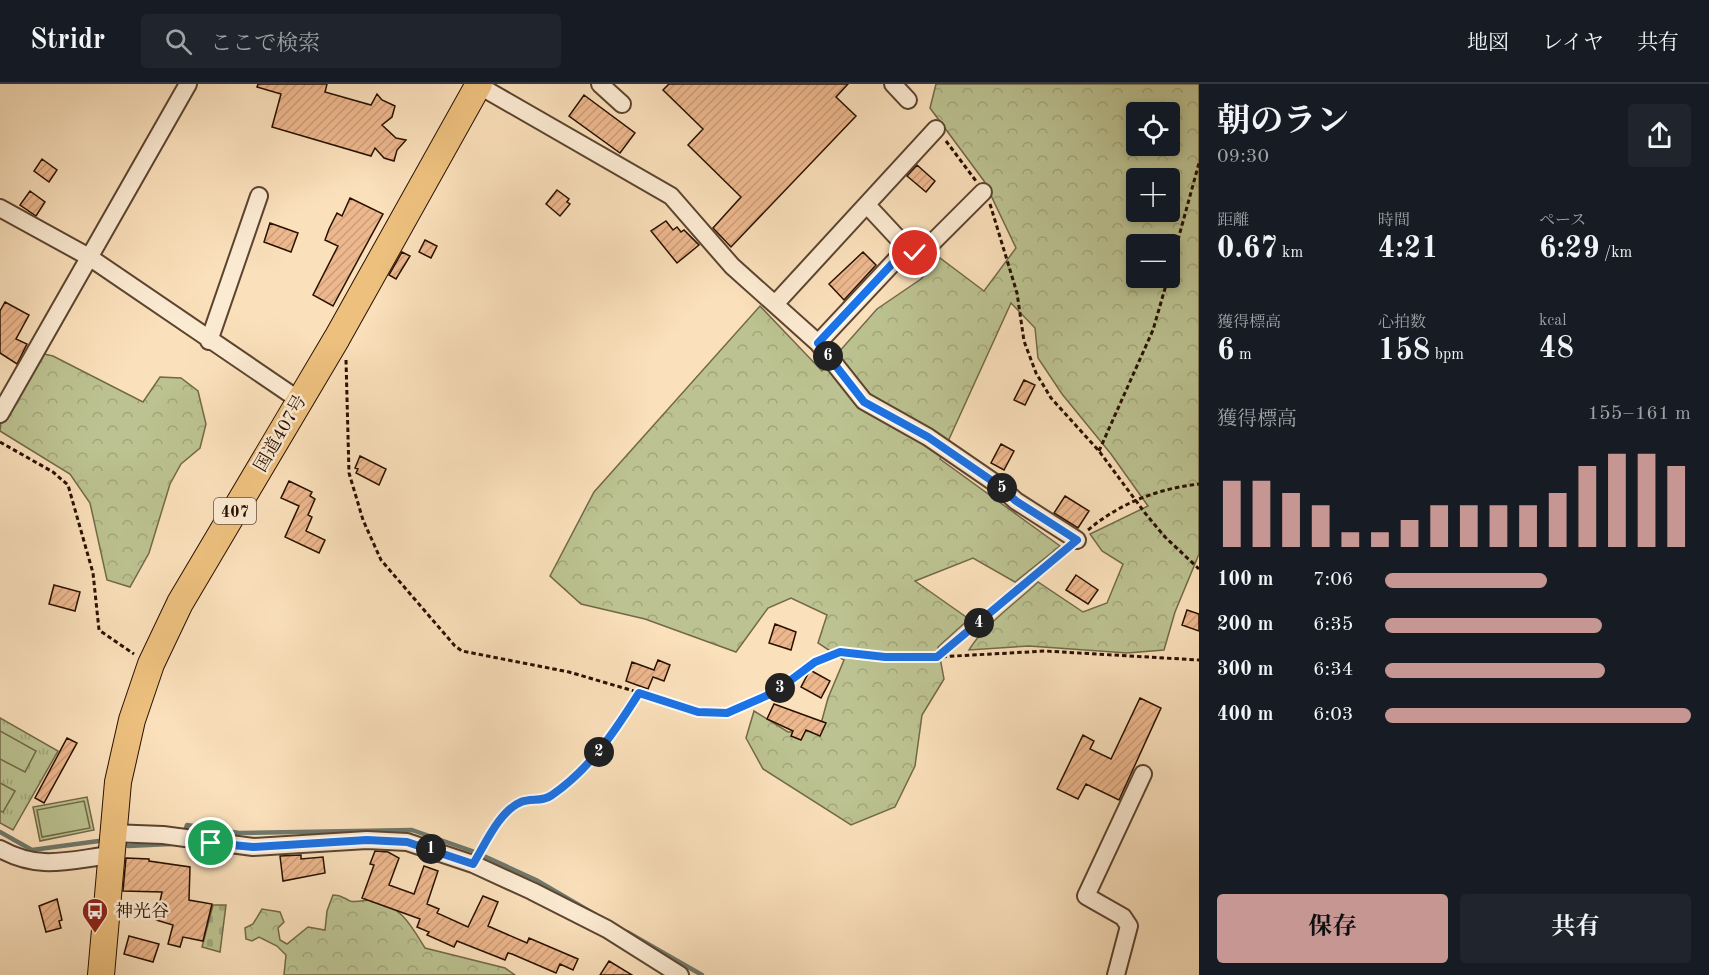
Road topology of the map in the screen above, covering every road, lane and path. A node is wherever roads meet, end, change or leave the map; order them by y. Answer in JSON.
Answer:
{"nodes":[{"id":1,"x":188,"y":84,"type":"edge"},
{"id":2,"x":600,"y":84,"type":"edge"},
{"id":3,"x":893,"y":84,"type":"edge"},
{"id":4,"x":473,"y":86,"type":"edge"},
{"id":5,"x":908,"y":100,"type":"dead end"},
{"id":6,"x":622,"y":104,"type":"dead end"},
{"id":7,"x":936,"y":129,"type":"joint"},
{"id":8,"x":1199,"y":163,"type":"edge"},
{"id":9,"x":983,"y":192,"type":"junction"},
{"id":10,"x":259,"y":196,"type":"dead end"},
{"id":11,"x":867,"y":205,"type":"junction"},
{"id":12,"x":0,"y":208,"type":"edge"},
{"id":13,"x":1180,"y":234,"type":"edge"},
{"id":14,"x":907,"y":248,"type":"junction"},
{"id":15,"x":89,"y":257,"type":"junction"},
{"id":16,"x":1165,"y":288,"type":"edge"},
{"id":17,"x":776,"y":303,"type":"junction"},
{"id":18,"x":337,"y":338,"type":"junction"},
{"id":19,"x":209,"y":341,"type":"junction"},
{"id":20,"x":818,"y":343,"type":"junction"},
{"id":21,"x":300,"y":400,"type":"junction"},
{"id":22,"x":0,"y":414,"type":"edge"},
{"id":23,"x":0,"y":442,"type":"edge"},
{"id":24,"x":1099,"y":451,"type":"junction"},
{"id":25,"x":1199,"y":484,"type":"edge"},
{"id":26,"x":1135,"y":500,"type":"junction"},
{"id":27,"x":1077,"y":540,"type":"junction"},
{"id":28,"x":1199,"y":570,"type":"edge"},
{"id":29,"x":937,"y":657,"type":"junction"},
{"id":30,"x":1199,"y":660,"type":"edge"},
{"id":31,"x":152,"y":664,"type":"junction"},
{"id":32,"x":639,"y":693,"type":"junction"},
{"id":33,"x":1143,"y":774,"type":"dead end"},
{"id":34,"x":111,"y":844,"type":"junction"},
{"id":35,"x":0,"y":849,"type":"edge"},
{"id":36,"x":473,"y":864,"type":"junction"},
{"id":37,"x":101,"y":975,"type":"edge"},
{"id":38,"x":680,"y":975,"type":"edge"},
{"id":39,"x":1116,"y":975,"type":"edge"}],
"edges":[{"from":1,"to":15,"type":"street"},
{"from":2,"to":6,"type":"street"},
{"from":3,"to":5,"type":"street"},
{"from":4,"to":17,"type":"street"},
{"from":4,"to":18,"type":"highway","name":"国道407号","number":"407"},
{"from":7,"to":9,"type":"path"},
{"from":7,"to":11,"type":"street"},
{"from":8,"to":13,"type":"path"},
{"from":9,"to":14,"type":"street"},
{"from":9,"to":24,"type":"path"},
{"from":10,"to":19,"type":"street"},
{"from":11,"to":14,"type":"street"},
{"from":11,"to":17,"type":"street"},
{"from":12,"to":15,"type":"street"},
{"from":14,"to":20,"type":"street"},
{"from":15,"to":19,"type":"street"},
{"from":15,"to":22,"type":"street"},
{"from":16,"to":24,"type":"path"},
{"from":17,"to":20,"type":"street"},
{"from":18,"to":21,"type":"highway","name":"国道407号","number":"407"},
{"from":18,"to":32,"type":"path"},
{"from":19,"to":21,"type":"street"},
{"from":20,"to":27,"type":"street"},
{"from":21,"to":31,"type":"highway","name":"国道407号","number":"407"},
{"from":23,"to":31,"type":"path"},
{"from":24,"to":26,"type":"path"},
{"from":25,"to":26,"type":"path"},
{"from":26,"to":27,"type":"path"},
{"from":26,"to":28,"type":"path"},
{"from":27,"to":29,"type":"path"},
{"from":29,"to":30,"type":"path"},
{"from":29,"to":32,"type":"path"},
{"from":31,"to":34,"type":"highway","name":"国道407号","number":"407"},
{"from":32,"to":36,"type":"path"},
{"from":33,"to":39,"type":"street"},
{"from":34,"to":35,"type":"street"},
{"from":34,"to":36,"type":"street"},
{"from":34,"to":37,"type":"highway","name":"国道407号","number":"407"},
{"from":36,"to":38,"type":"street"}]}
